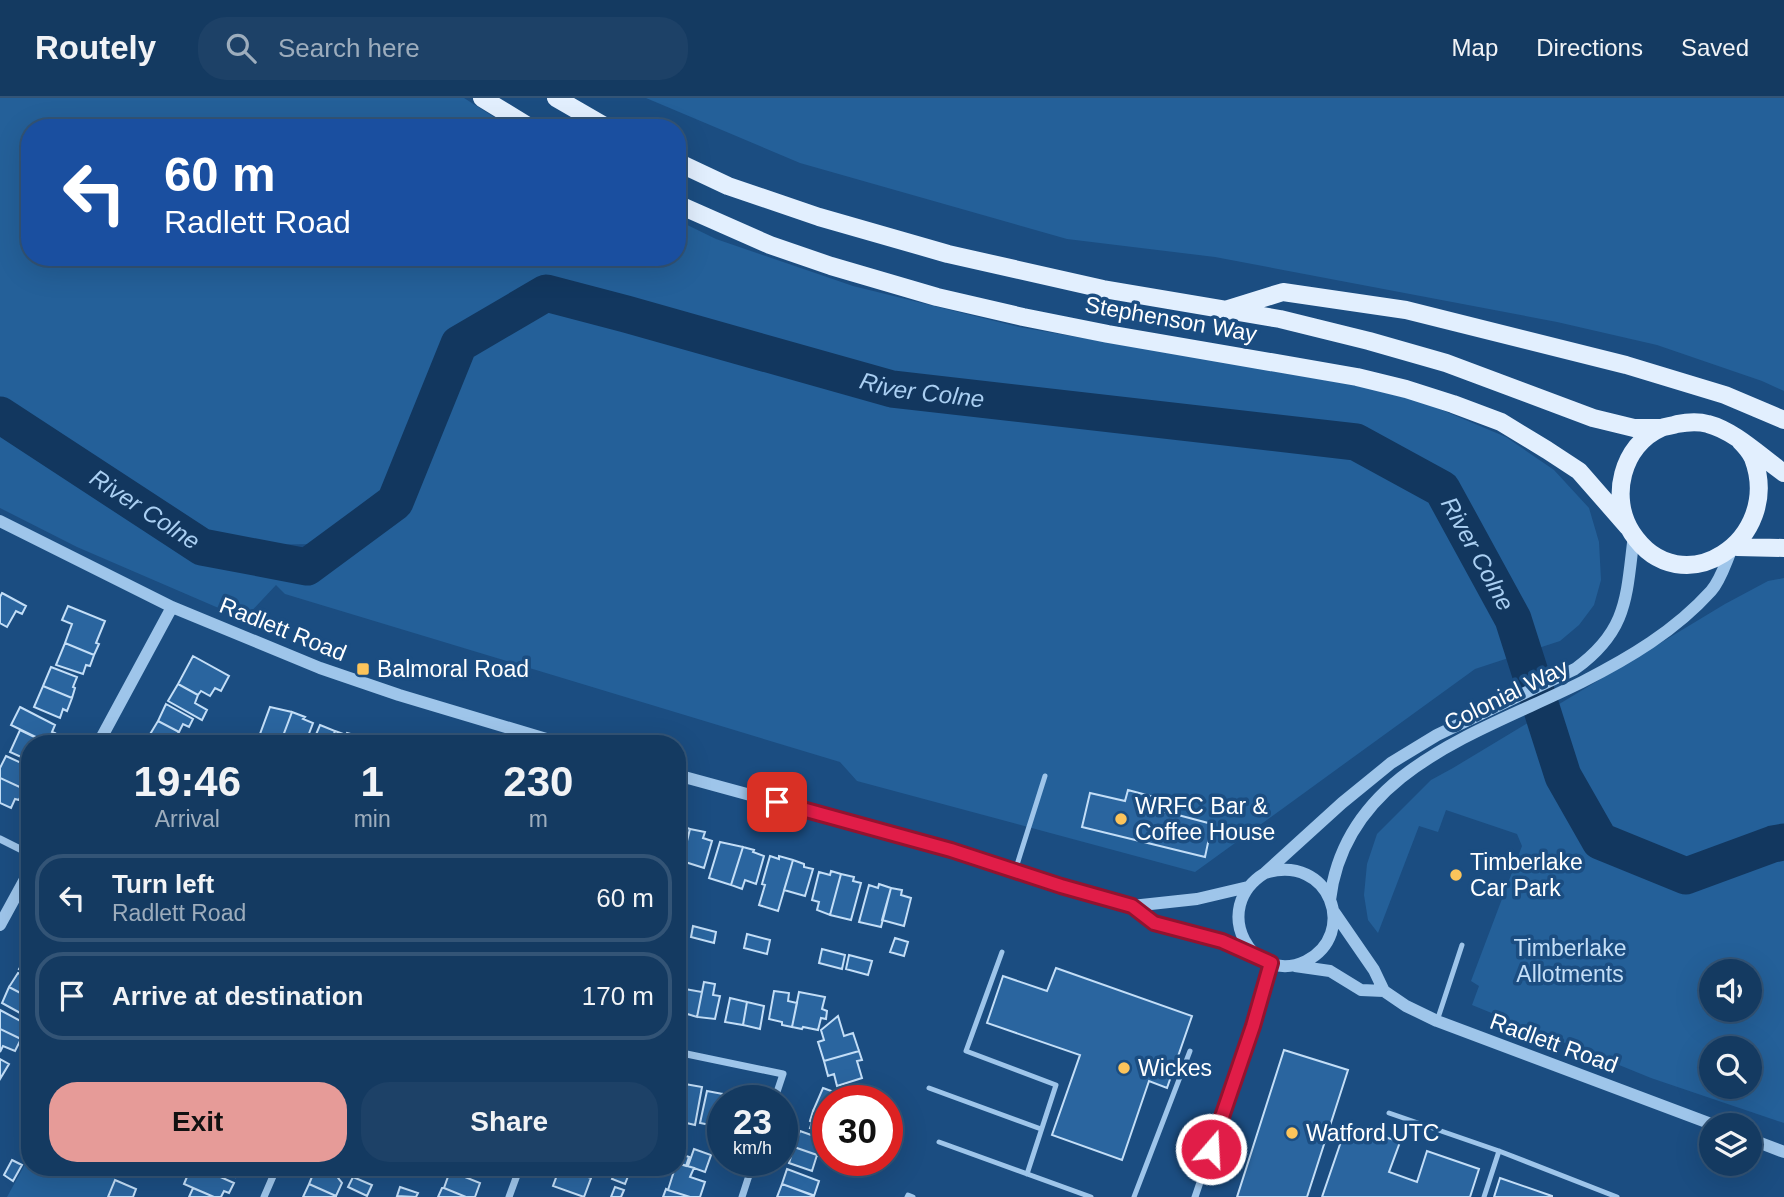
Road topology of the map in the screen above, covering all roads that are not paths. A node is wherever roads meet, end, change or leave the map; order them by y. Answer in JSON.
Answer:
{"nodes":[{"id":1,"x":482,"y":98,"type":"edge"},
{"id":2,"x":556,"y":98,"type":"edge"},
{"id":3,"x":516,"y":119,"type":"edge"},
{"id":4,"x":592,"y":119,"type":"edge"},
{"id":5,"x":686,"y":166,"type":"edge"},
{"id":6,"x":686,"y":208,"type":"edge"},
{"id":7,"x":1225,"y":310,"type":"junction"},
{"id":8,"x":1784,"y":420,"type":"edge"},
{"id":9,"x":1661,"y":428,"type":"junction"},
{"id":10,"x":1740,"y":441,"type":"junction"},
{"id":11,"x":1784,"y":473,"type":"edge"},
{"id":12,"x":0,"y":522,"type":"edge"},
{"id":13,"x":1631,"y":531,"type":"junction"},
{"id":14,"x":1784,"y":548,"type":"edge"},
{"id":15,"x":1734,"y":550,"type":"junction"},
{"id":16,"x":172,"y":607,"type":"junction"},
{"id":17,"x":103,"y":735,"type":"edge"},
{"id":18,"x":533,"y":735,"type":"edge"},
{"id":19,"x":1045,"y":776,"type":"dead end"},
{"id":20,"x":686,"y":777,"type":"edge"},
{"id":21,"x":0,"y":839,"type":"edge"},
{"id":22,"x":21,"y":850,"type":"edge"},
{"id":23,"x":1015,"y":871,"type":"junction"},
{"id":24,"x":1265,"y":873,"type":"junction"},
{"id":25,"x":21,"y":886,"type":"edge"},
{"id":26,"x":1248,"y":887,"type":"junction"},
{"id":27,"x":1132,"y":906,"type":"junction"},
{"id":28,"x":1332,"y":906,"type":"junction"},
{"id":29,"x":0,"y":925,"type":"edge"},
{"id":30,"x":1462,"y":945,"type":"dead end"},
{"id":31,"x":1002,"y":952,"type":"dead end"},
{"id":32,"x":1256,"y":955,"type":"junction"},
{"id":33,"x":1271,"y":963,"type":"junction"},
{"id":34,"x":1291,"y":965,"type":"junction"},
{"id":35,"x":1384,"y":992,"type":"junction"},
{"id":36,"x":1437,"y":1021,"type":"junction"},
{"id":37,"x":1190,"y":1051,"type":"dead end"},
{"id":38,"x":686,"y":1054,"type":"edge"},
{"id":39,"x":779,"y":1085,"type":"edge"},
{"id":40,"x":929,"y":1087,"type":"dead end"},
{"id":41,"x":1390,"y":1113,"type":"dead end"},
{"id":42,"x":1699,"y":1119,"type":"edge"},
{"id":43,"x":1041,"y":1129,"type":"junction"},
{"id":44,"x":939,"y":1142,"type":"dead end"},
{"id":45,"x":1762,"y":1144,"type":"edge"},
{"id":46,"x":1499,"y":1151,"type":"junction"},
{"id":47,"x":1784,"y":1152,"type":"edge"},
{"id":48,"x":1027,"y":1174,"type":"junction"},
{"id":49,"x":273,"y":1176,"type":"edge"},
{"id":50,"x":517,"y":1176,"type":"edge"},
{"id":51,"x":748,"y":1176,"type":"edge"},
{"id":52,"x":264,"y":1197,"type":"edge"},
{"id":53,"x":509,"y":1197,"type":"edge"},
{"id":54,"x":741,"y":1197,"type":"edge"},
{"id":55,"x":907,"y":1197,"type":"edge"},
{"id":56,"x":914,"y":1197,"type":"edge"},
{"id":57,"x":1091,"y":1197,"type":"edge"},
{"id":58,"x":1134,"y":1197,"type":"edge"},
{"id":59,"x":1195,"y":1197,"type":"edge"},
{"id":60,"x":1484,"y":1197,"type":"edge"},
{"id":61,"x":1617,"y":1197,"type":"edge"}],
"edges":[{"from":1,"to":3,"type":"main road"},
{"from":2,"to":4,"type":"main road"},
{"from":5,"to":7,"type":"main road","name":"Stephenson Way"},
{"from":6,"to":13,"type":"main road","name":"Stephenson Way"},
{"from":7,"to":8,"type":"main road","name":"Stephenson Way"},
{"from":7,"to":9,"type":"main road","name":"Stephenson Way"},
{"from":9,"to":10,"type":"main road"},
{"from":9,"to":13,"type":"main road"},
{"from":10,"to":11,"type":"main road"},
{"from":10,"to":15,"type":"main road"},
{"from":12,"to":16,"type":"street","name":"Radlett Road"},
{"from":13,"to":15,"type":"main road"},
{"from":13,"to":24,"type":"street","name":"Colonial Way"},
{"from":14,"to":15,"type":"main road"},
{"from":15,"to":28,"type":"street","name":"Colonial Way"},
{"from":16,"to":17,"type":"street"},
{"from":16,"to":18,"type":"street","name":"Radlett Road"},
{"from":19,"to":23,"type":"lane"},
{"from":20,"to":23,"type":"street"},
{"from":21,"to":22,"type":"street"},
{"from":23,"to":27,"type":"street"},
{"from":24,"to":26,"type":"street"},
{"from":24,"to":28,"type":"street"},
{"from":25,"to":29,"type":"street"},
{"from":26,"to":27,"type":"street"},
{"from":26,"to":32,"type":"street"},
{"from":27,"to":32,"type":"street"},
{"from":28,"to":34,"type":"street"},
{"from":28,"to":35,"type":"street"},
{"from":30,"to":36,"type":"lane"},
{"from":31,"to":43,"type":"lane"},
{"from":32,"to":33,"type":"street"},
{"from":33,"to":34,"type":"street"},
{"from":33,"to":59,"type":"street"},
{"from":34,"to":35,"type":"street","name":"Radlett Road"},
{"from":35,"to":36,"type":"street","name":"Radlett Road"},
{"from":36,"to":42,"type":"street","name":"Radlett Road"},
{"from":37,"to":58,"type":"lane"},
{"from":38,"to":39,"type":"street"},
{"from":40,"to":43,"type":"lane"},
{"from":41,"to":46,"type":"lane"},
{"from":43,"to":48,"type":"lane"},
{"from":44,"to":48,"type":"lane"},
{"from":45,"to":47,"type":"street"},
{"from":46,"to":60,"type":"lane"},
{"from":46,"to":61,"type":"lane"},
{"from":48,"to":57,"type":"lane"},
{"from":49,"to":52,"type":"street"},
{"from":50,"to":53,"type":"street"},
{"from":51,"to":54,"type":"street"},
{"from":55,"to":56,"type":"lane"}]}
